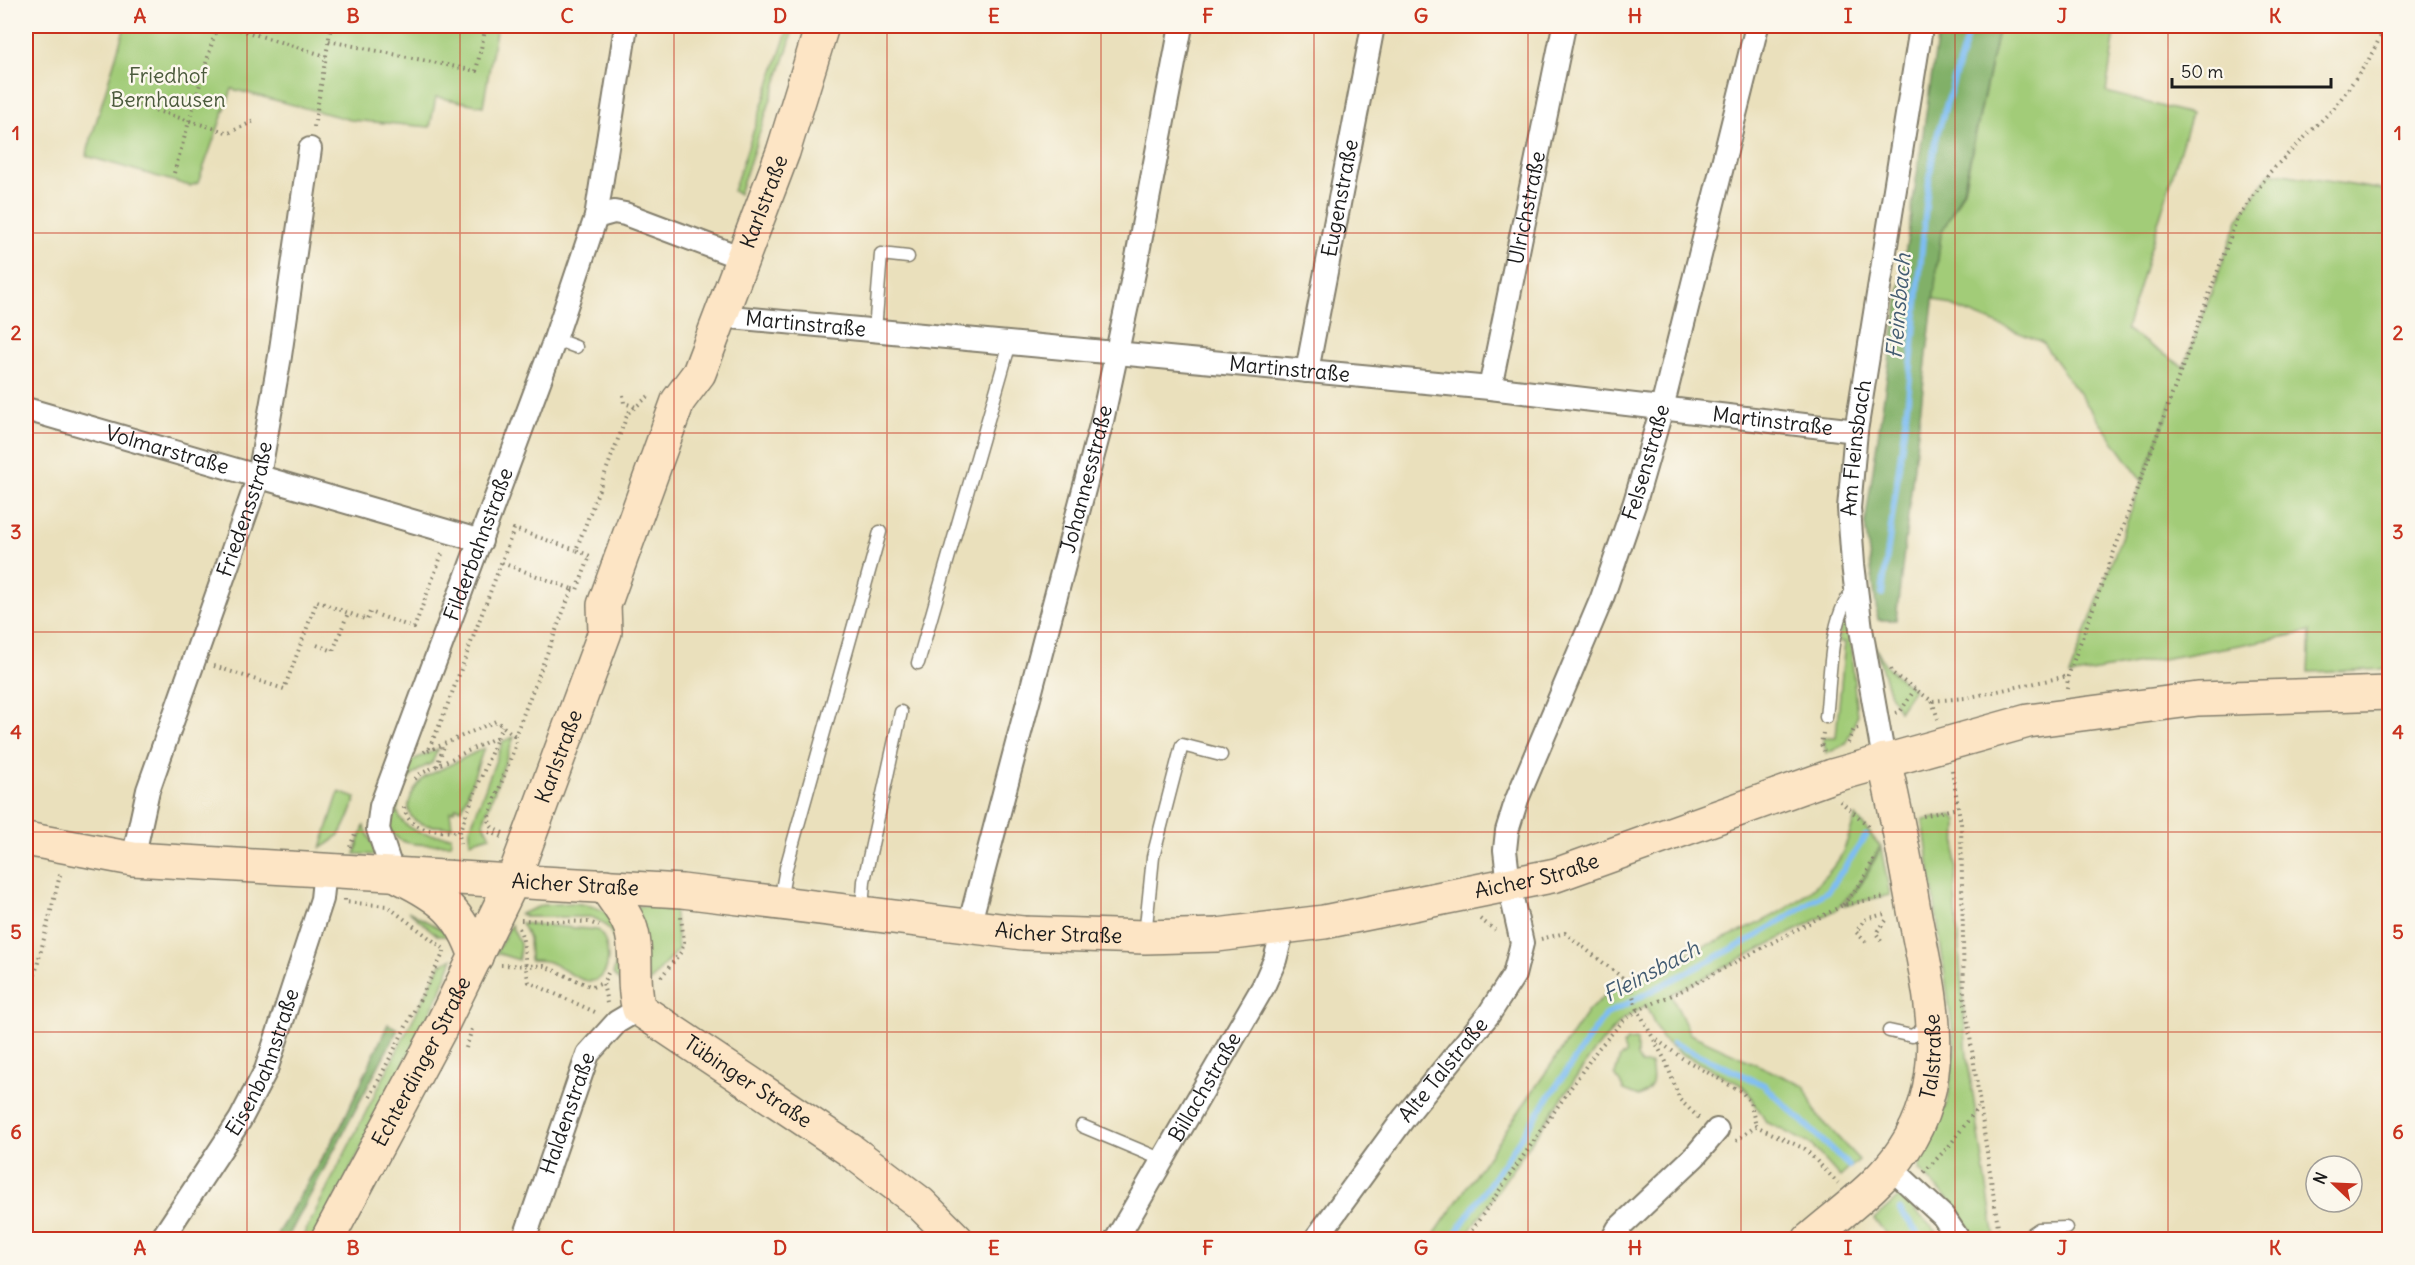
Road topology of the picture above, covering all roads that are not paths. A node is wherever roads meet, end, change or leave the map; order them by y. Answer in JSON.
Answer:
{"nodes":[{"id":1,"x":626,"y":26,"type":"edge"},
{"id":2,"x":822,"y":26,"type":"edge"},
{"id":3,"x":1181,"y":26,"type":"edge"},
{"id":4,"x":1373,"y":26,"type":"edge"},
{"id":5,"x":1564,"y":26,"type":"edge"},
{"id":6,"x":1757,"y":26,"type":"edge"},
{"id":7,"x":1919,"y":26,"type":"edge"},
{"id":8,"x":312,"y":138,"type":"road end"},
{"id":9,"x":596,"y":217,"type":"junction"},
{"id":10,"x":908,"y":257,"type":"dead end"},
{"id":11,"x":742,"y":258,"type":"junction"},
{"id":12,"x":720,"y":316,"type":"junction"},
{"id":13,"x":875,"y":330,"type":"junction"},
{"id":14,"x":555,"y":339,"type":"junction"},
{"id":15,"x":1010,"y":343,"type":"junction"},
{"id":16,"x":576,"y":347,"type":"dead end"},
{"id":17,"x":1117,"y":353,"type":"junction"},
{"id":18,"x":1307,"y":371,"type":"junction"},
{"id":19,"x":1490,"y":388,"type":"junction"},
{"id":20,"x":1662,"y":408,"type":"junction"},
{"id":21,"x":26,"y":409,"type":"edge"},
{"id":22,"x":1856,"y":431,"type":"junction"},
{"id":23,"x":259,"y":476,"type":"junction"},
{"id":24,"x":880,"y":532,"type":"dead end"},
{"id":25,"x":481,"y":541,"type":"junction"},
{"id":26,"x":1856,"y":586,"type":"junction"},
{"id":27,"x":918,"y":663,"type":"dead end"},
{"id":28,"x":2390,"y":693,"type":"edge"},
{"id":29,"x":901,"y":712,"type":"dead end"},
{"id":30,"x":1826,"y":717,"type":"road end"},
{"id":31,"x":1221,"y":755,"type":"dead end"},
{"id":32,"x":1884,"y":760,"type":"junction"},
{"id":33,"x":26,"y":839,"type":"edge"},
{"id":34,"x":133,"y":859,"type":"junction"},
{"id":35,"x":325,"y":869,"type":"junction"},
{"id":36,"x":393,"y":874,"type":"junction"},
{"id":37,"x":513,"y":880,"type":"junction"},
{"id":38,"x":1509,"y":885,"type":"junction"},
{"id":39,"x":605,"y":886,"type":"junction"},
{"id":40,"x":780,"y":902,"type":"junction"},
{"id":41,"x":862,"y":912,"type":"junction"},
{"id":42,"x":969,"y":927,"type":"junction"},
{"id":43,"x":1283,"y":929,"type":"junction"},
{"id":44,"x":1144,"y":937,"type":"junction"},
{"id":45,"x":476,"y":957,"type":"junction"},
{"id":46,"x":621,"y":998,"type":"junction"},
{"id":47,"x":1935,"y":1021,"type":"junction"},
{"id":48,"x":1889,"y":1030,"type":"dead end"},
{"id":49,"x":1082,"y":1126,"type":"dead end"},
{"id":50,"x":1717,"y":1130,"type":"road end"},
{"id":51,"x":1163,"y":1160,"type":"junction"},
{"id":52,"x":1890,"y":1167,"type":"junction"},
{"id":53,"x":2066,"y":1228,"type":"dead end"},
{"id":54,"x":161,"y":1239,"type":"edge"},
{"id":55,"x":327,"y":1239,"type":"edge"},
{"id":56,"x":524,"y":1239,"type":"edge"},
{"id":57,"x":957,"y":1239,"type":"edge"},
{"id":58,"x":1116,"y":1239,"type":"edge"},
{"id":59,"x":1315,"y":1239,"type":"edge"},
{"id":60,"x":1612,"y":1239,"type":"edge"},
{"id":61,"x":1809,"y":1239,"type":"edge"},
{"id":62,"x":1959,"y":1239,"type":"edge"},
{"id":63,"x":2023,"y":1239,"type":"edge"}],
"edges":[{"from":1,"to":9,"type":"street","name":"Filderbahnstraße"},
{"from":2,"to":11,"type":"main road","name":"Karlstraße"},
{"from":3,"to":17,"type":"street","name":"Johannesstraße"},
{"from":4,"to":18,"type":"street","name":"Eugenstraße"},
{"from":5,"to":19,"type":"street","name":"Ulrichstraße"},
{"from":6,"to":20,"type":"street","name":"Felsenstraße"},
{"from":7,"to":22,"type":"street","name":"Am Fleinsbach"},
{"from":8,"to":23,"type":"street","name":"Friedensstraße"},
{"from":9,"to":11,"type":"street"},
{"from":9,"to":14,"type":"street","name":"Filderbahnstraße"},
{"from":10,"to":13,"type":"lane"},
{"from":11,"to":12,"type":"main road","name":"Karlstraße"},
{"from":12,"to":13,"type":"street","name":"Martinstraße"},
{"from":12,"to":37,"type":"main road","name":"Karlstraße"},
{"from":13,"to":15,"type":"street","name":"Martinstraße"},
{"from":14,"to":16,"type":"lane"},
{"from":14,"to":25,"type":"street","name":"Filderbahnstraße"},
{"from":15,"to":17,"type":"street","name":"Martinstraße"},
{"from":15,"to":27,"type":"lane"},
{"from":17,"to":18,"type":"street","name":"Martinstraße"},
{"from":17,"to":42,"type":"street","name":"Johannesstraße"},
{"from":18,"to":19,"type":"street","name":"Martinstraße"},
{"from":19,"to":20,"type":"street","name":"Martinstraße"},
{"from":20,"to":22,"type":"street","name":"Martinstraße"},
{"from":20,"to":38,"type":"street","name":"Felsenstraße"},
{"from":21,"to":23,"type":"street","name":"Volmarstraße"},
{"from":22,"to":26,"type":"street","name":"Am Fleinsbach"},
{"from":23,"to":25,"type":"street","name":"Volmarstraße"},
{"from":23,"to":34,"type":"street","name":"Friedensstraße"},
{"from":24,"to":40,"type":"lane"},
{"from":25,"to":36,"type":"street","name":"Filderbahnstraße"},
{"from":26,"to":30,"type":"lane"},
{"from":26,"to":32,"type":"street","name":"Am Fleinsbach"},
{"from":28,"to":32,"type":"main road","name":"Aicher Straße"},
{"from":29,"to":41,"type":"lane"},
{"from":31,"to":44,"type":"lane"},
{"from":32,"to":38,"type":"main road","name":"Aicher Straße"},
{"from":32,"to":47,"type":"main road","name":"Talstraße"},
{"from":33,"to":34,"type":"main road","name":"Aicher Straße"},
{"from":34,"to":35,"type":"main road","name":"Aicher Straße"},
{"from":35,"to":36,"type":"main road","name":"Aicher Straße"},
{"from":35,"to":54,"type":"street","name":"Eisenbahnstraße"},
{"from":36,"to":37,"type":"main road","name":"Aicher Straße"},
{"from":36,"to":45,"type":"main road"},
{"from":37,"to":39,"type":"main road","name":"Aicher Straße"},
{"from":37,"to":45,"type":"main road","name":"Echterdinger Straße"},
{"from":38,"to":43,"type":"main road","name":"Aicher Straße"},
{"from":38,"to":59,"type":"street","name":"Alte Talstraße"},
{"from":39,"to":40,"type":"main road","name":"Aicher Straße"},
{"from":39,"to":46,"type":"main road"},
{"from":40,"to":41,"type":"main road","name":"Aicher Straße"},
{"from":41,"to":42,"type":"main road","name":"Aicher Straße"},
{"from":42,"to":44,"type":"main road","name":"Aicher Straße"},
{"from":43,"to":44,"type":"main road","name":"Aicher Straße"},
{"from":43,"to":51,"type":"street","name":"Billachstraße"},
{"from":45,"to":55,"type":"main road","name":"Echterdinger Straße"},
{"from":46,"to":56,"type":"street","name":"Haldenstraße"},
{"from":46,"to":57,"type":"main road","name":"Tübinger Straße"},
{"from":47,"to":48,"type":"lane"},
{"from":47,"to":52,"type":"main road","name":"Talstraße"},
{"from":49,"to":51,"type":"lane"},
{"from":50,"to":60,"type":"street"},
{"from":51,"to":58,"type":"street","name":"Billachstraße"},
{"from":52,"to":61,"type":"main road","name":"Talstraße"},
{"from":52,"to":62,"type":"street"},
{"from":53,"to":63,"type":"lane"}]}
